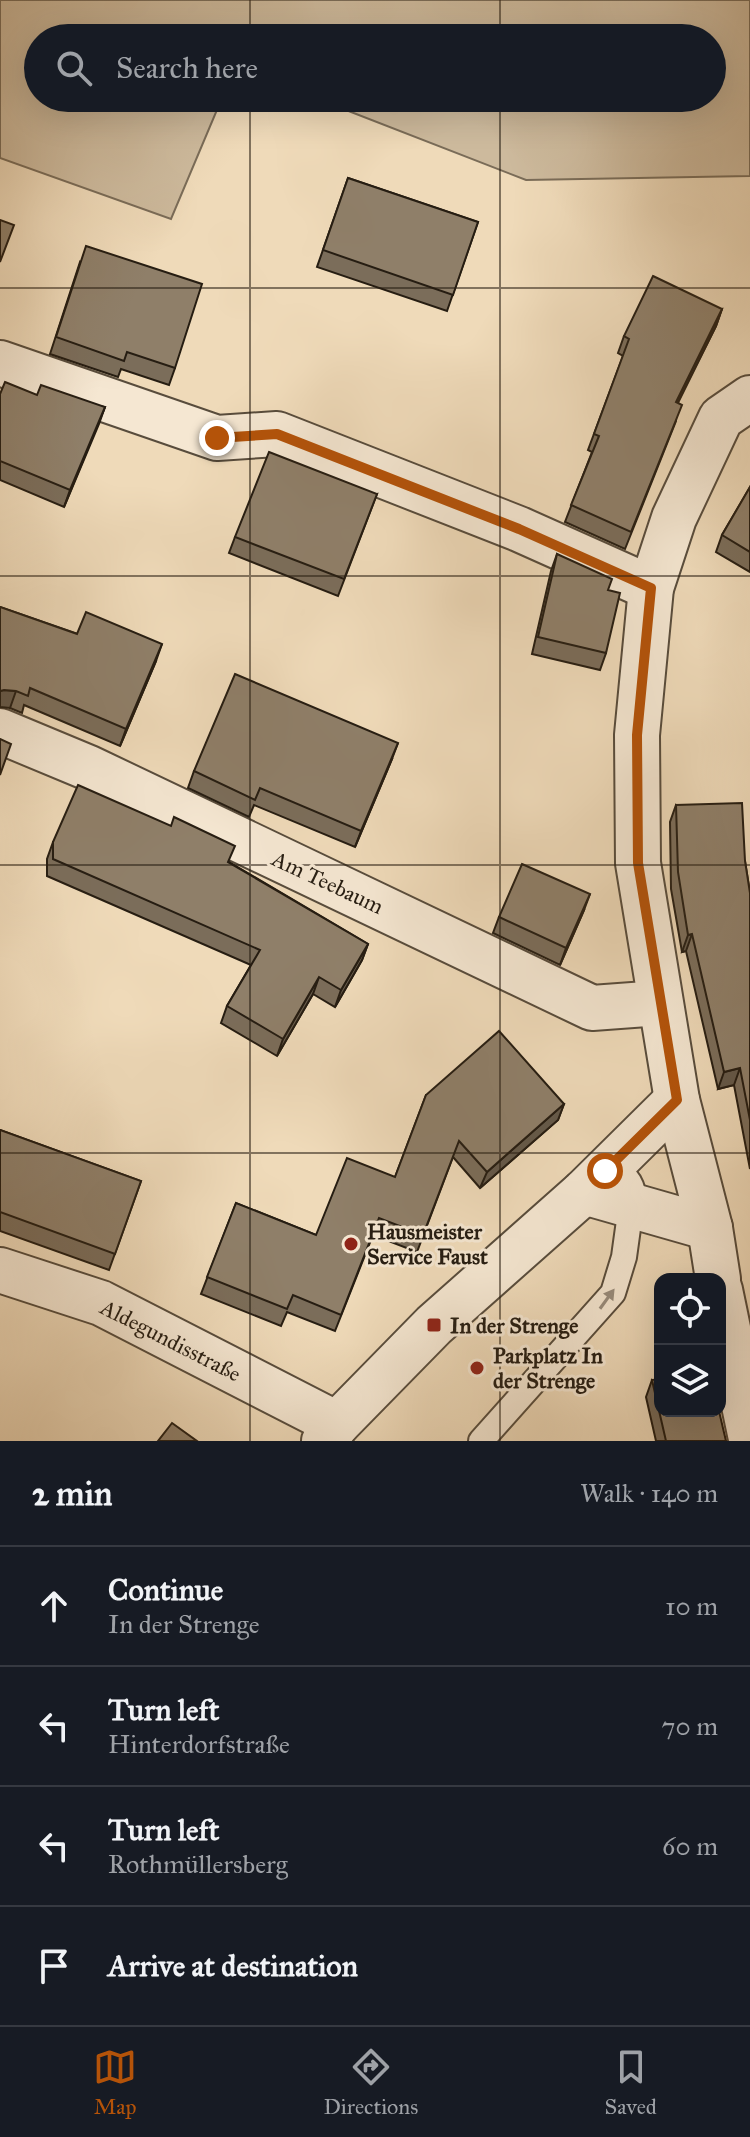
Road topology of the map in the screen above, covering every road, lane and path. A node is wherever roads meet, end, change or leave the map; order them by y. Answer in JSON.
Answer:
{"nodes":[{"id":1,"x":0,"y":363,"type":"edge"},
{"id":2,"x":750,"y":398,"type":"edge"},
{"id":3,"x":651,"y":588,"type":"junction"},
{"id":4,"x":0,"y":731,"type":"edge"},
{"id":5,"x":660,"y":1003,"type":"junction"},
{"id":6,"x":677,"y":1100,"type":"junction"},
{"id":7,"x":594,"y":1182,"type":"junction"},
{"id":8,"x":632,"y":1206,"type":"junction"},
{"id":9,"x":710,"y":1228,"type":"junction"},
{"id":10,"x":0,"y":1270,"type":"edge"},
{"id":11,"x":717,"y":1273,"type":"edge"},
{"id":12,"x":726,"y":1319,"type":"edge"},
{"id":13,"x":331,"y":1433,"type":"edge"},
{"id":14,"x":750,"y":1434,"type":"edge"},
{"id":15,"x":481,"y":1441,"type":"edge"}],
"edges":[{"from":1,"to":3,"type":"street"},
{"from":2,"to":3,"type":"street"},
{"from":3,"to":5,"type":"street"},
{"from":4,"to":5,"type":"street","name":"Am Teebaum"},
{"from":5,"to":6,"type":"street"},
{"from":6,"to":7,"type":"street"},
{"from":6,"to":9,"type":"street"},
{"from":7,"to":8,"type":"street"},
{"from":7,"to":13,"type":"street"},
{"from":8,"to":9,"type":"street"},
{"from":15,"to":8,"type":"lane","one_way":true},
{"from":9,"to":11,"type":"street"},
{"from":10,"to":13,"type":"street","name":"Aldegundisstraße"},
{"from":12,"to":14,"type":"street"}]}
